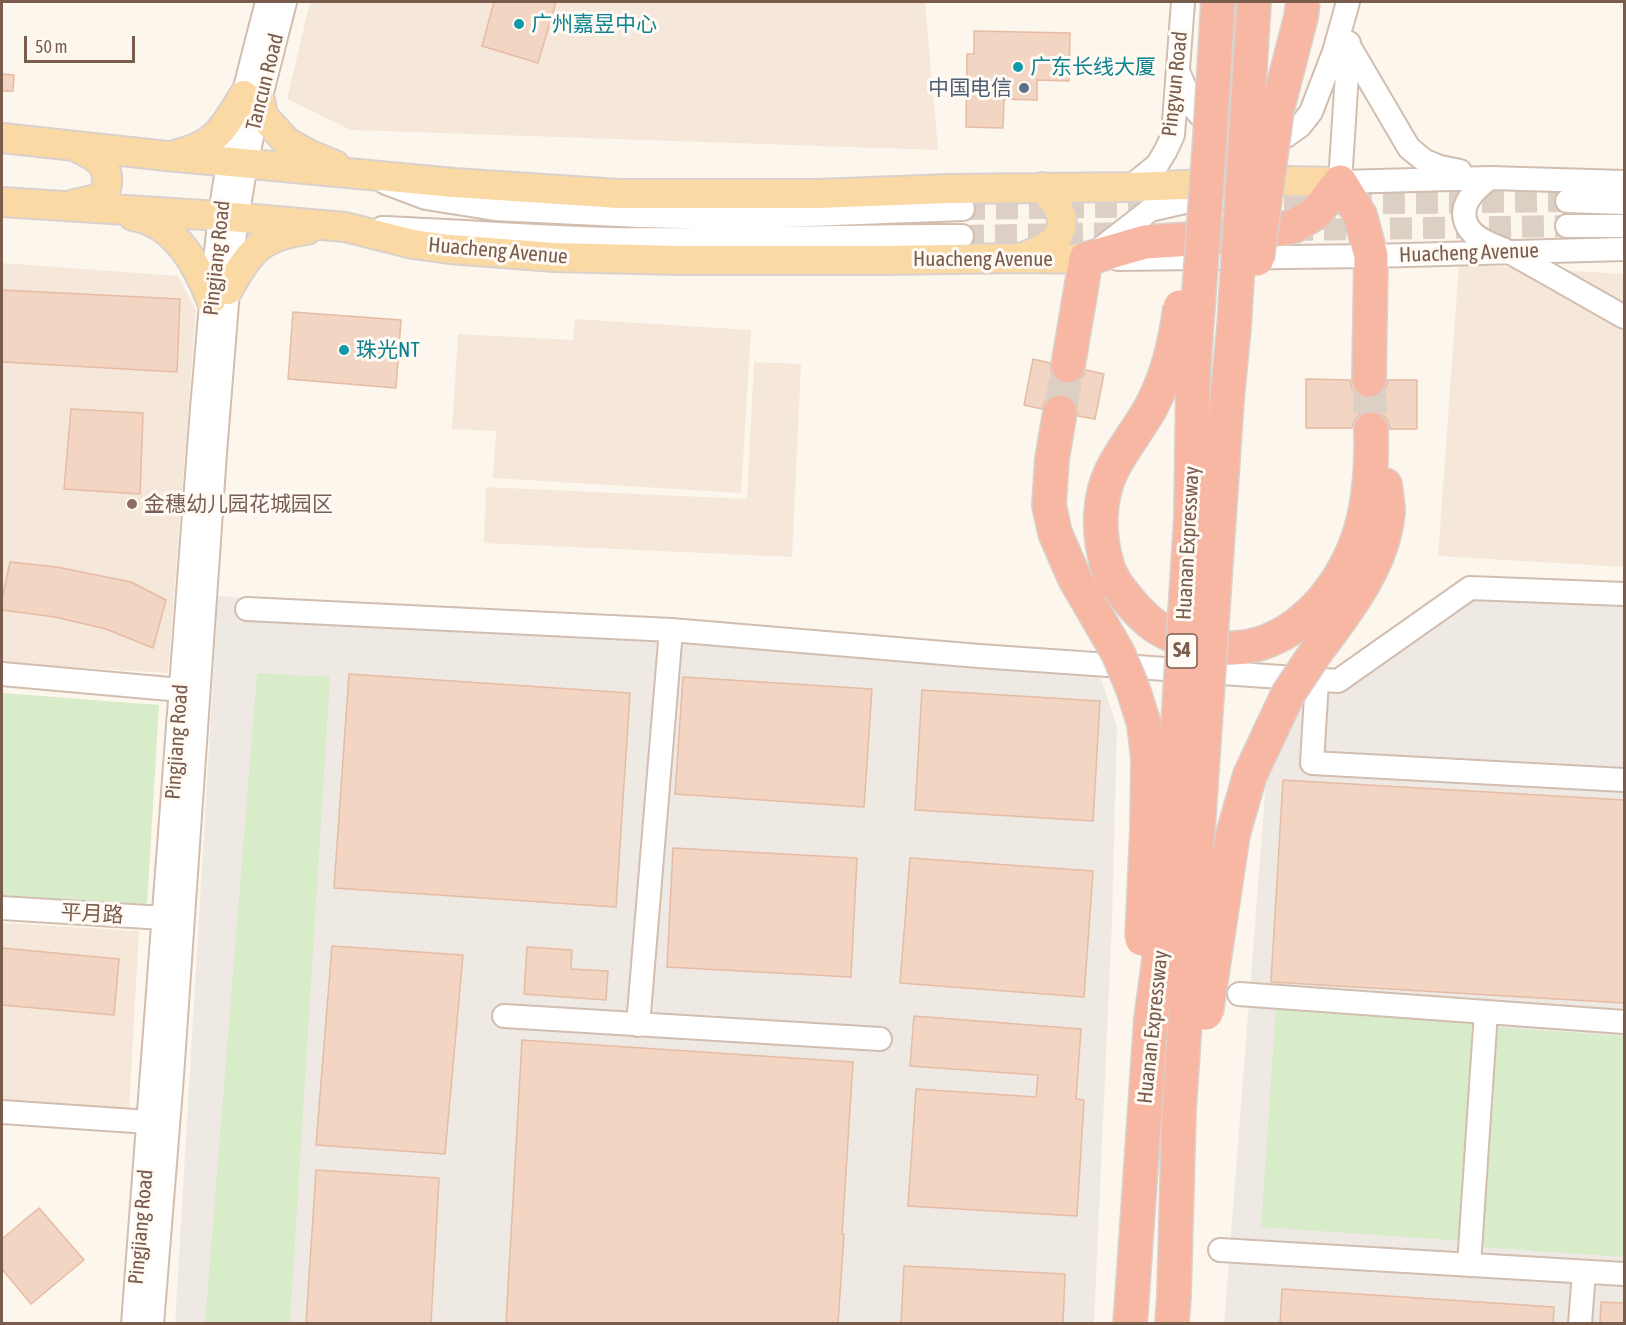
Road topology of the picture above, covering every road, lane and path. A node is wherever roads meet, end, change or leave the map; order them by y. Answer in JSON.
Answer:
{"nodes":[{"id":1,"x":267,"y":2,"type":"edge"},
{"id":2,"x":285,"y":2,"type":"edge"},
{"id":3,"x":1183,"y":2,"type":"edge"},
{"id":4,"x":1218,"y":2,"type":"edge"},
{"id":5,"x":1254,"y":2,"type":"edge"},
{"id":6,"x":1303,"y":2,"type":"edge"},
{"id":7,"x":1350,"y":2,"type":"edge"},
{"id":8,"x":1348,"y":44,"type":"junction"},
{"id":9,"x":1179,"y":74,"type":"junction"},
{"id":10,"x":252,"y":97,"type":"junction"},
{"id":11,"x":1210,"y":137,"type":"junction"},
{"id":12,"x":2,"y":138,"type":"edge"},
{"id":13,"x":74,"y":147,"type":"junction"},
{"id":14,"x":167,"y":156,"type":"junction"},
{"id":15,"x":238,"y":163,"type":"junction"},
{"id":16,"x":365,"y":175,"type":"junction"},
{"id":17,"x":1491,"y":178,"type":"junction"},
{"id":18,"x":1340,"y":182,"type":"junction"},
{"id":19,"x":1624,"y":182,"type":"edge"},
{"id":20,"x":1042,"y":187,"type":"junction"},
{"id":21,"x":1130,"y":187,"type":"junction"},
{"id":22,"x":2,"y":201,"type":"edge"},
{"id":23,"x":1567,"y":201,"type":"tunnel mouth"},
{"id":24,"x":1624,"y":203,"type":"edge"},
{"id":25,"x":66,"y":206,"type":"junction"},
{"id":26,"x":963,"y":209,"type":"tunnel mouth"},
{"id":27,"x":228,"y":217,"type":"junction"},
{"id":28,"x":1567,"y":226,"type":"tunnel mouth"},
{"id":29,"x":1624,"y":226,"type":"edge"},
{"id":30,"x":345,"y":227,"type":"junction"},
{"id":31,"x":962,"y":236,"type":"tunnel mouth"},
{"id":32,"x":1624,"y":249,"type":"edge"},
{"id":33,"x":1508,"y":251,"type":"junction"},
{"id":34,"x":1371,"y":256,"type":"junction"},
{"id":35,"x":1021,"y":258,"type":"junction"},
{"id":36,"x":1086,"y":260,"type":"junction"},
{"id":37,"x":220,"y":295,"type":"junction"},
{"id":38,"x":1624,"y":317,"type":"edge"},
{"id":39,"x":1068,"y":366,"type":"tunnel mouth"},
{"id":40,"x":1369,"y":380,"type":"tunnel mouth"},
{"id":41,"x":1060,"y":412,"type":"tunnel mouth"},
{"id":42,"x":1223,"y":477,"type":"junction"},
{"id":43,"x":1624,"y":594,"type":"edge"},
{"id":44,"x":247,"y":609,"type":"dead end"},
{"id":45,"x":671,"y":630,"type":"junction"},
{"id":46,"x":1317,"y":666,"type":"junction"},
{"id":47,"x":2,"y":674,"type":"edge"},
{"id":48,"x":181,"y":690,"type":"junction"},
{"id":49,"x":1624,"y":780,"type":"edge"},
{"id":50,"x":2,"y":908,"type":"edge"},
{"id":51,"x":174,"y":919,"type":"junction"},
{"id":52,"x":1239,"y":994,"type":"dead end"},
{"id":53,"x":1486,"y":1012,"type":"junction"},
{"id":54,"x":504,"y":1016,"type":"dead end"},
{"id":55,"x":1624,"y":1022,"type":"edge"},
{"id":56,"x":638,"y":1024,"type":"junction"},
{"id":57,"x":880,"y":1039,"type":"dead end"},
{"id":58,"x":1179,"y":1110,"type":"junction"},
{"id":59,"x":2,"y":1112,"type":"edge"},
{"id":60,"x":149,"y":1122,"type":"junction"},
{"id":61,"x":1143,"y":1124,"type":"junction"},
{"id":62,"x":1220,"y":1250,"type":"dead end"},
{"id":63,"x":1469,"y":1265,"type":"junction"},
{"id":64,"x":1584,"y":1272,"type":"junction"},
{"id":65,"x":1624,"y":1274,"type":"edge"},
{"id":66,"x":134,"y":1323,"type":"edge"},
{"id":67,"x":152,"y":1323,"type":"edge"},
{"id":68,"x":1130,"y":1323,"type":"edge"},
{"id":69,"x":1172,"y":1323,"type":"edge"},
{"id":70,"x":1580,"y":1323,"type":"edge"}],
"edges":[{"from":1,"to":10,"type":"street","name":"Tancun Road"},
{"from":2,"to":10,"type":"street","name":"Tancun Road"},
{"from":3,"to":9,"type":"street","name":"Pingyun Road"},
{"from":4,"to":11,"type":"highway","name":"Huanan Expressway","number":"S4","bridge":true},
{"from":5,"to":42,"type":"highway","name":"Huanan Expressway","number":"S4","bridge":true},
{"from":6,"to":42,"type":"highway","bridge":true},
{"from":7,"to":8,"type":"street"},
{"from":7,"to":9,"type":"street"},
{"from":8,"to":17,"type":"street"},
{"from":8,"to":18,"type":"street"},
{"from":9,"to":21,"type":"street","name":"Pingyun Road"},
{"from":10,"to":14,"type":"main road"},
{"from":10,"to":15,"type":"street","name":"Tancun Road"},
{"from":10,"to":16,"type":"main road"},
{"from":11,"to":46,"type":"highway","bridge":true},
{"from":11,"to":61,"type":"highway","name":"Huanan Expressway","number":"S4","bridge":true},
{"from":12,"to":13,"type":"main road","name":"Huacheng Avenue"},
{"from":13,"to":14,"type":"main road","name":"Huacheng Avenue"},
{"from":13,"to":25,"type":"main road"},
{"from":14,"to":15,"type":"main road","name":"Huacheng Avenue"},
{"from":15,"to":16,"type":"main road","name":"Huacheng Avenue"},
{"from":15,"to":27,"type":"street","name":"Pingjiang Road"},
{"from":16,"to":20,"type":"main road","name":"Huacheng Avenue"},
{"from":16,"to":26,"type":"street","name":"Huacheng Avenue"},
{"from":17,"to":18,"type":"street","name":"Huacheng Avenue"},
{"from":17,"to":19,"type":"street","name":"Huacheng Avenue"},
{"from":17,"to":33,"type":"street"},
{"from":18,"to":21,"type":"main road","name":"Huacheng Avenue"},
{"from":18,"to":34,"type":"highway"},
{"from":18,"to":36,"type":"highway"},
{"from":20,"to":21,"type":"main road","name":"Huacheng Avenue"},
{"from":20,"to":35,"type":"main road"},
{"from":22,"to":25,"type":"main road","name":"Huacheng Avenue"},
{"from":23,"to":24,"type":"street"},
{"from":25,"to":27,"type":"main road","name":"Huacheng Avenue"},
{"from":25,"to":37,"type":"main road"},
{"from":27,"to":30,"type":"main road","name":"Huacheng Avenue"},
{"from":27,"to":37,"type":"street","name":"Pingjiang Road"},
{"from":28,"to":29,"type":"street","name":"Huacheng Avenue"},
{"from":30,"to":31,"type":"street","name":"Huacheng Avenue"},
{"from":30,"to":35,"type":"main road","name":"Huacheng Avenue"},
{"from":30,"to":37,"type":"main road"},
{"from":32,"to":33,"type":"street","name":"Huacheng Avenue"},
{"from":33,"to":34,"type":"street","name":"Huacheng Avenue"},
{"from":33,"to":38,"type":"street"},
{"from":34,"to":36,"type":"street","name":"Huacheng Avenue"},
{"from":34,"to":40,"type":"highway"},
{"from":35,"to":36,"type":"main road","name":"Huacheng Avenue"},
{"from":36,"to":39,"type":"highway"},
{"from":37,"to":48,"type":"street","name":"Pingjiang Road"},
{"from":37,"to":51,"type":"street","name":"Pingjiang Road"},
{"from":41,"to":61,"type":"highway","bridge":true},
{"from":42,"to":58,"type":"highway","name":"Huanan Expressway","number":"S4","bridge":true},
{"from":43,"to":46,"type":"street"},
{"from":44,"to":45,"type":"street"},
{"from":45,"to":46,"type":"street"},
{"from":45,"to":56,"type":"street"},
{"from":46,"to":49,"type":"street"},
{"from":46,"to":58,"type":"highway","bridge":true},
{"from":47,"to":48,"type":"street"},
{"from":48,"to":51,"type":"street","name":"Pingjiang Road"},
{"from":50,"to":51,"type":"street","name":"平月路"},
{"from":51,"to":60,"type":"street","name":"Pingjiang Road"},
{"from":51,"to":67,"type":"street","name":"Pingjiang Road"},
{"from":52,"to":53,"type":"street"},
{"from":53,"to":55,"type":"street"},
{"from":53,"to":63,"type":"street"},
{"from":54,"to":56,"type":"street"},
{"from":56,"to":57,"type":"street"},
{"from":58,"to":69,"type":"highway","name":"Huanan Expressway","number":"S4","bridge":true},
{"from":59,"to":60,"type":"street"},
{"from":60,"to":66,"type":"street","name":"Pingjiang Road"},
{"from":61,"to":68,"type":"highway","name":"Huanan Expressway","number":"S4","bridge":true},
{"from":62,"to":63,"type":"street"},
{"from":63,"to":64,"type":"street"},
{"from":64,"to":65,"type":"street"},
{"from":64,"to":70,"type":"street"}]}
